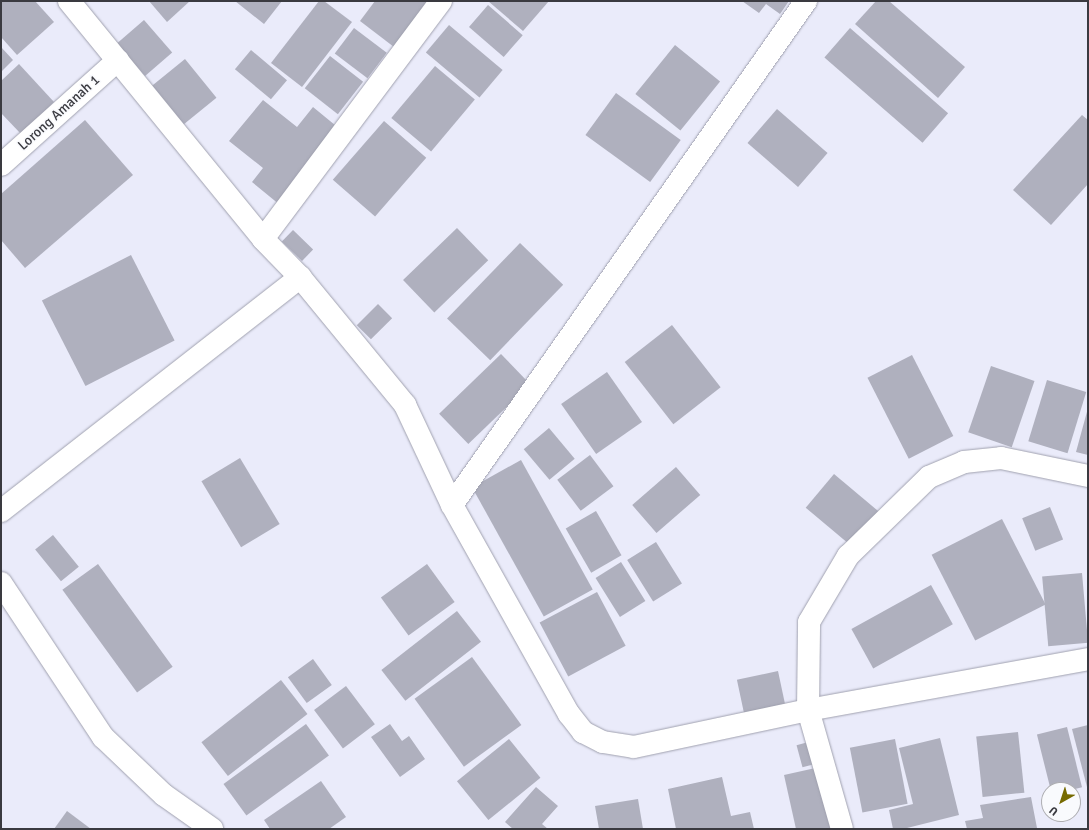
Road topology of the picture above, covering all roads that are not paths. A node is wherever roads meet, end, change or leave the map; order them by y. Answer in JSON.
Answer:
{"nodes":[{"id":1,"x":69,"y":1,"type":"edge"},
{"id":2,"x":441,"y":1,"type":"edge"},
{"id":3,"x":806,"y":1,"type":"edge"},
{"id":4,"x":118,"y":60,"type":"junction"},
{"id":5,"x":1,"y":165,"type":"edge"},
{"id":6,"x":263,"y":239,"type":"junction"},
{"id":7,"x":300,"y":277,"type":"junction"},
{"id":8,"x":1088,"y":476,"type":"edge"},
{"id":9,"x":452,"y":505,"type":"junction"},
{"id":10,"x":1,"y":511,"type":"edge"},
{"id":11,"x":1,"y":583,"type":"edge"},
{"id":12,"x":1088,"y":659,"type":"edge"},
{"id":13,"x":808,"y":710,"type":"junction"},
{"id":14,"x":212,"y":829,"type":"edge"},
{"id":15,"x":842,"y":829,"type":"edge"}],
"edges":[{"from":1,"to":4,"type":"street"},
{"from":2,"to":6,"type":"street"},
{"from":3,"to":9,"type":"street"},
{"from":4,"to":5,"type":"street","name":"Lorong Amanah 1"},
{"from":4,"to":6,"type":"street"},
{"from":6,"to":7,"type":"street"},
{"from":7,"to":9,"type":"street"},
{"from":7,"to":10,"type":"street"},
{"from":8,"to":13,"type":"street"},
{"from":9,"to":13,"type":"street"},
{"from":11,"to":14,"type":"street"},
{"from":12,"to":13,"type":"street"},
{"from":13,"to":15,"type":"street"}]}
